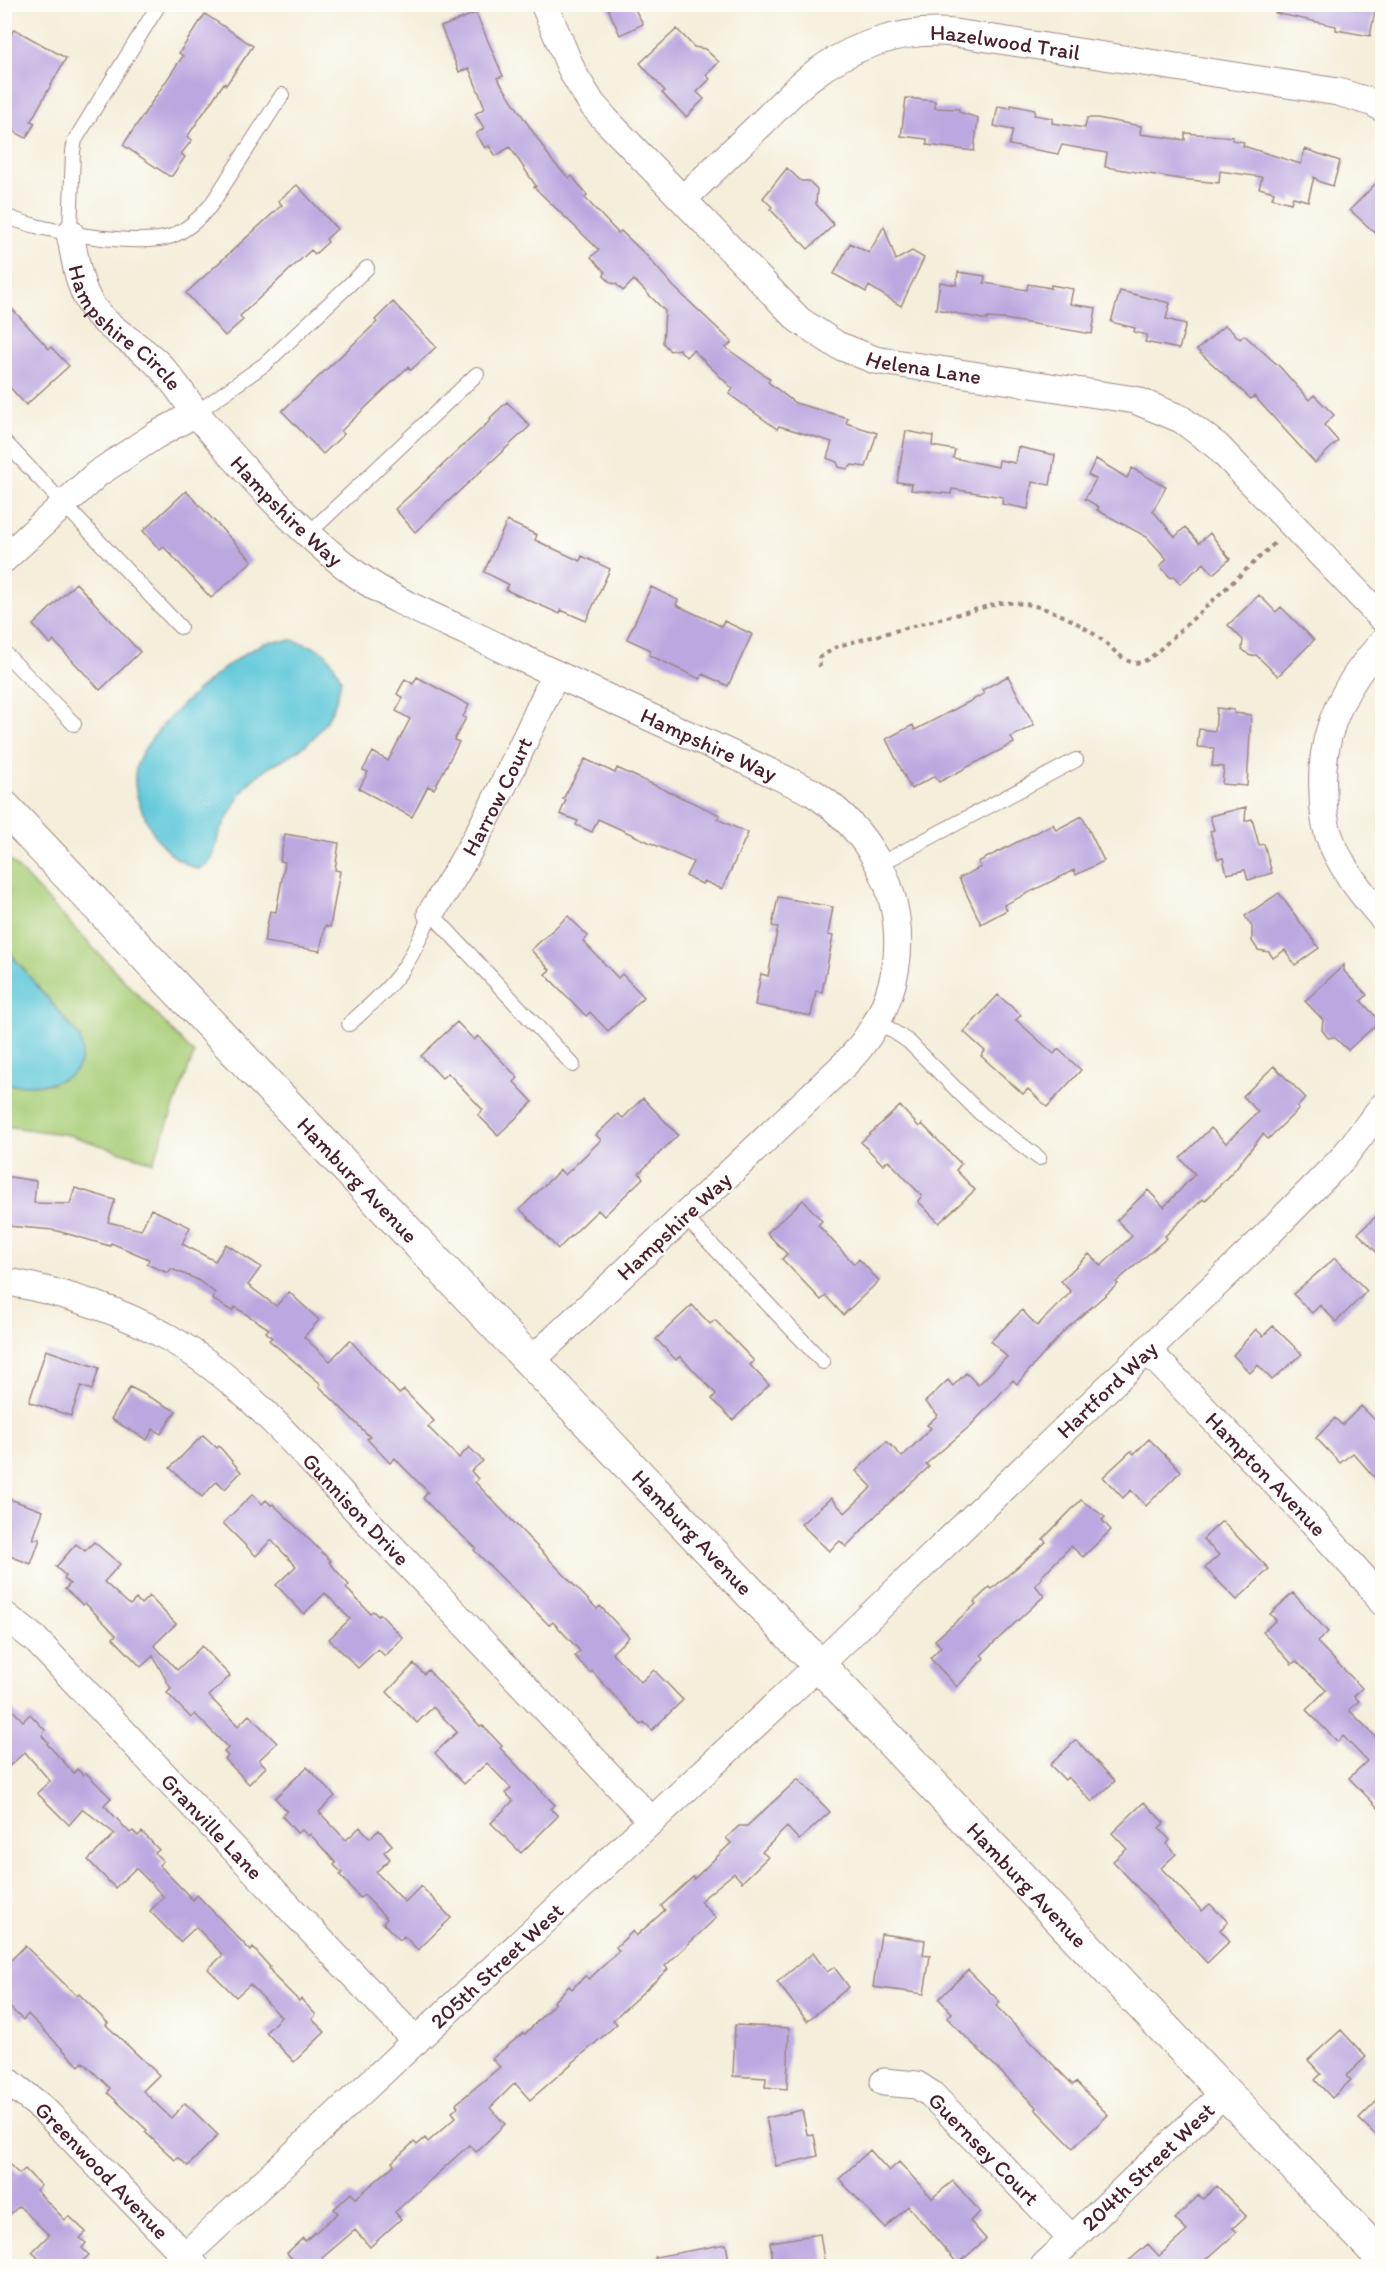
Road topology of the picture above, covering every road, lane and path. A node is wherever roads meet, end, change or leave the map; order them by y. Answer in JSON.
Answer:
{"nodes":[{"id":1,"x":544,"y":4,"type":"edge"},
{"id":2,"x":158,"y":6,"type":"dead end"},
{"id":3,"x":282,"y":95,"type":"dead end"},
{"id":4,"x":1383,"y":108,"type":"edge"},
{"id":5,"x":683,"y":199,"type":"junction"},
{"id":6,"x":4,"y":215,"type":"edge"},
{"id":7,"x":70,"y":233,"type":"junction"},
{"id":8,"x":367,"y":268,"type":"dead end"},
{"id":9,"x":477,"y":374,"type":"dead end"},
{"id":10,"x":196,"y":413,"type":"junction"},
{"id":11,"x":4,"y":441,"type":"edge"},
{"id":12,"x":64,"y":503,"type":"junction"},
{"id":13,"x":1294,"y":525,"type":"junction"},
{"id":14,"x":309,"y":533,"type":"junction"},
{"id":15,"x":4,"y":559,"type":"edge"},
{"id":16,"x":1383,"y":618,"type":"edge"},
{"id":17,"x":180,"y":627,"type":"dead end"},
{"id":18,"x":1383,"y":643,"type":"edge"},
{"id":19,"x":4,"y":652,"type":"edge"},
{"id":20,"x":820,"y":667,"type":"dead end"},
{"id":21,"x":555,"y":675,"type":"junction"},
{"id":22,"x":74,"y":724,"type":"dead end"},
{"id":23,"x":1076,"y":760,"type":"dead end"},
{"id":24,"x":4,"y":807,"type":"edge"},
{"id":25,"x":880,"y":864,"type":"junction"},
{"id":26,"x":431,"y":914,"type":"junction"},
{"id":27,"x":1383,"y":917,"type":"edge"},
{"id":28,"x":878,"y":1021,"type":"junction"},
{"id":29,"x":349,"y":1024,"type":"dead end"},
{"id":30,"x":573,"y":1065,"type":"dead end"},
{"id":31,"x":1383,"y":1107,"type":"edge"},
{"id":32,"x":1039,"y":1158,"type":"dead end"},
{"id":33,"x":684,"y":1216,"type":"junction"},
{"id":34,"x":4,"y":1281,"type":"edge"},
{"id":35,"x":1147,"y":1350,"type":"junction"},
{"id":36,"x":531,"y":1361,"type":"junction"},
{"id":37,"x":823,"y":1362,"type":"dead end"},
{"id":38,"x":1383,"y":1602,"type":"edge"},
{"id":39,"x":4,"y":1615,"type":"edge"},
{"id":40,"x":820,"y":1664,"type":"junction"},
{"id":41,"x":652,"y":1821,"type":"junction"},
{"id":42,"x":416,"y":2041,"type":"junction"},
{"id":43,"x":4,"y":2078,"type":"edge"},
{"id":44,"x":884,"y":2082,"type":"dead end"},
{"id":45,"x":1226,"y":2091,"type":"junction"},
{"id":46,"x":1072,"y":2239,"type":"junction"},
{"id":47,"x":1383,"y":2258,"type":"edge"},
{"id":48,"x":185,"y":2263,"type":"edge"},
{"id":49,"x":1044,"y":2266,"type":"edge"}],
"edges":[{"from":1,"to":5,"type":"street","name":"Helena Lane"},
{"from":2,"to":7,"type":"lane"},
{"from":3,"to":7,"type":"lane"},
{"from":4,"to":5,"type":"street","name":"Hazelwood Trail"},
{"from":5,"to":13,"type":"street","name":"Helena Lane"},
{"from":6,"to":7,"type":"lane"},
{"from":7,"to":10,"type":"street","name":"Hampshire Circle"},
{"from":8,"to":10,"type":"lane"},
{"from":9,"to":14,"type":"lane"},
{"from":10,"to":12,"type":"street"},
{"from":10,"to":14,"type":"street","name":"Hampshire Way"},
{"from":11,"to":12,"type":"lane"},
{"from":12,"to":15,"type":"street"},
{"from":12,"to":17,"type":"lane"},
{"from":13,"to":16,"type":"street","name":"Helena Lane"},
{"from":13,"to":20,"type":"path"},
{"from":14,"to":21,"type":"street","name":"Hampshire Way"},
{"from":18,"to":27,"type":"street"},
{"from":19,"to":22,"type":"lane"},
{"from":21,"to":25,"type":"street","name":"Hampshire Way"},
{"from":21,"to":26,"type":"street","name":"Harrow Court"},
{"from":23,"to":25,"type":"lane"},
{"from":24,"to":36,"type":"street","name":"Hamburg Avenue"},
{"from":25,"to":28,"type":"street","name":"Hampshire Way"},
{"from":26,"to":29,"type":"lane"},
{"from":26,"to":30,"type":"lane"},
{"from":28,"to":32,"type":"lane"},
{"from":28,"to":33,"type":"street","name":"Hampshire Way"},
{"from":31,"to":35,"type":"street","name":"Hartford Way"},
{"from":33,"to":36,"type":"street","name":"Hampshire Way"},
{"from":33,"to":37,"type":"lane"},
{"from":34,"to":41,"type":"street","name":"Gunnison Drive"},
{"from":35,"to":38,"type":"street","name":"Hampton Avenue"},
{"from":35,"to":40,"type":"street","name":"Hartford Way"},
{"from":36,"to":40,"type":"street","name":"Hamburg Avenue"},
{"from":39,"to":42,"type":"street","name":"Granville Lane"},
{"from":40,"to":41,"type":"street","name":"205th Street West"},
{"from":40,"to":45,"type":"street","name":"Hamburg Avenue"},
{"from":41,"to":42,"type":"street","name":"205th Street West"},
{"from":42,"to":48,"type":"street","name":"205th Street West"},
{"from":43,"to":48,"type":"street","name":"Greenwood Avenue"},
{"from":44,"to":46,"type":"street","name":"Guernsey Court"},
{"from":45,"to":46,"type":"street","name":"204th Street West"},
{"from":45,"to":47,"type":"street","name":"Hamburg Avenue"},
{"from":46,"to":49,"type":"street","name":"204th Street West"}]}
